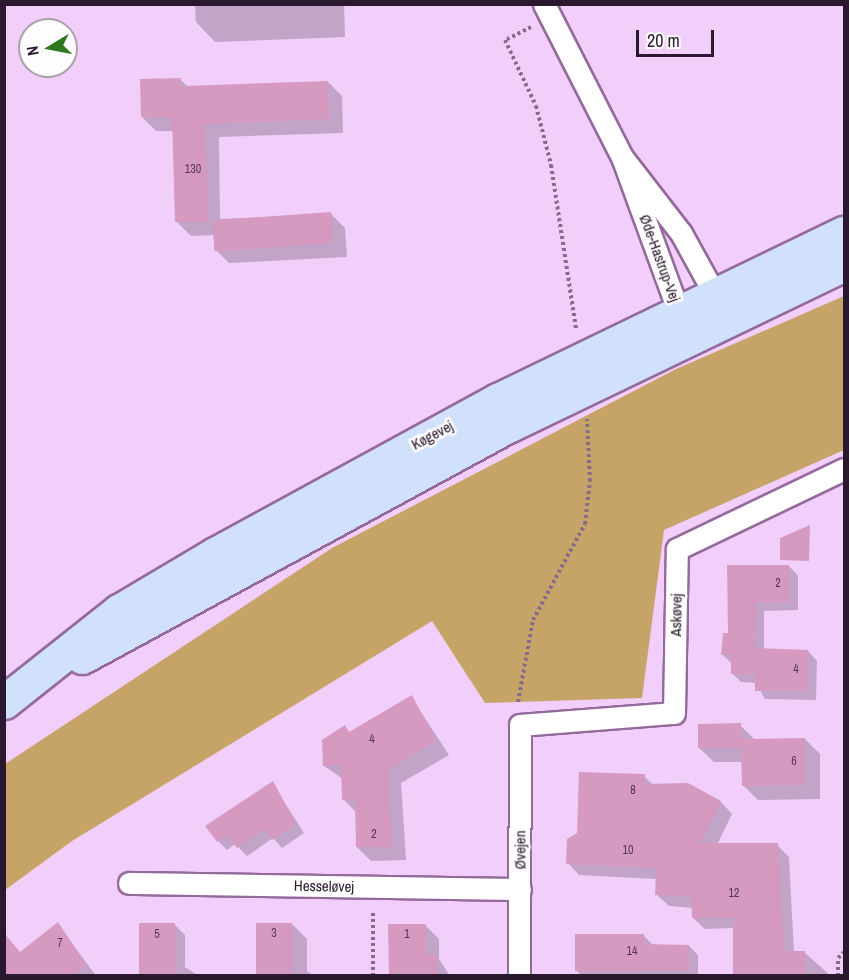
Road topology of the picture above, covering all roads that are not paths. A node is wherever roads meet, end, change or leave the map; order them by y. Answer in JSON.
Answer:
{"nodes":[{"id":1,"x":547,"y":11,"type":"edge"},
{"id":2,"x":622,"y":157,"type":"junction"},
{"id":3,"x":844,"y":233,"type":"edge"},
{"id":4,"x":844,"y":264,"type":"edge"},
{"id":5,"x":714,"y":293,"type":"junction"},
{"id":6,"x":679,"y":310,"type":"junction"},
{"id":7,"x":711,"y":325,"type":"junction"},
{"id":8,"x":844,"y":469,"type":"edge"},
{"id":9,"x":43,"y":676,"type":"junction"},
{"id":10,"x":4,"y":702,"type":"edge"},
{"id":11,"x":520,"y":725,"type":"joint"},
{"id":12,"x":129,"y":883,"type":"dead end"},
{"id":13,"x":520,"y":889,"type":"junction"},
{"id":14,"x":519,"y":975,"type":"edge"}],
"edges":[{"from":1,"to":2,"type":"street","name":"Øde-Hastrup-Vej"},
{"from":2,"to":5,"type":"street","name":"Øde-Hastrup-Vej"},
{"from":2,"to":6,"type":"street","name":"Øde-Hastrup-Vej"},
{"from":3,"to":5,"type":"main road","name":"Køgevej"},
{"from":4,"to":7,"type":"main road","name":"Køgevej"},
{"from":5,"to":6,"type":"main road","name":"Køgevej"},
{"from":5,"to":7,"type":"street"},
{"from":6,"to":7,"type":"street","name":"Øde-Hastrup-Vej"},
{"from":6,"to":9,"type":"main road","name":"Køgevej"},
{"from":7,"to":9,"type":"main road","name":"Køgevej"},
{"from":8,"to":11,"type":"street","name":"Askøvej"},
{"from":9,"to":10,"type":"main road","name":"Køgevej"},
{"from":11,"to":13,"type":"street","name":"Øvejen"},
{"from":12,"to":13,"type":"street","name":"Hesseløvej"},
{"from":13,"to":14,"type":"street","name":"Øvejen"}]}
